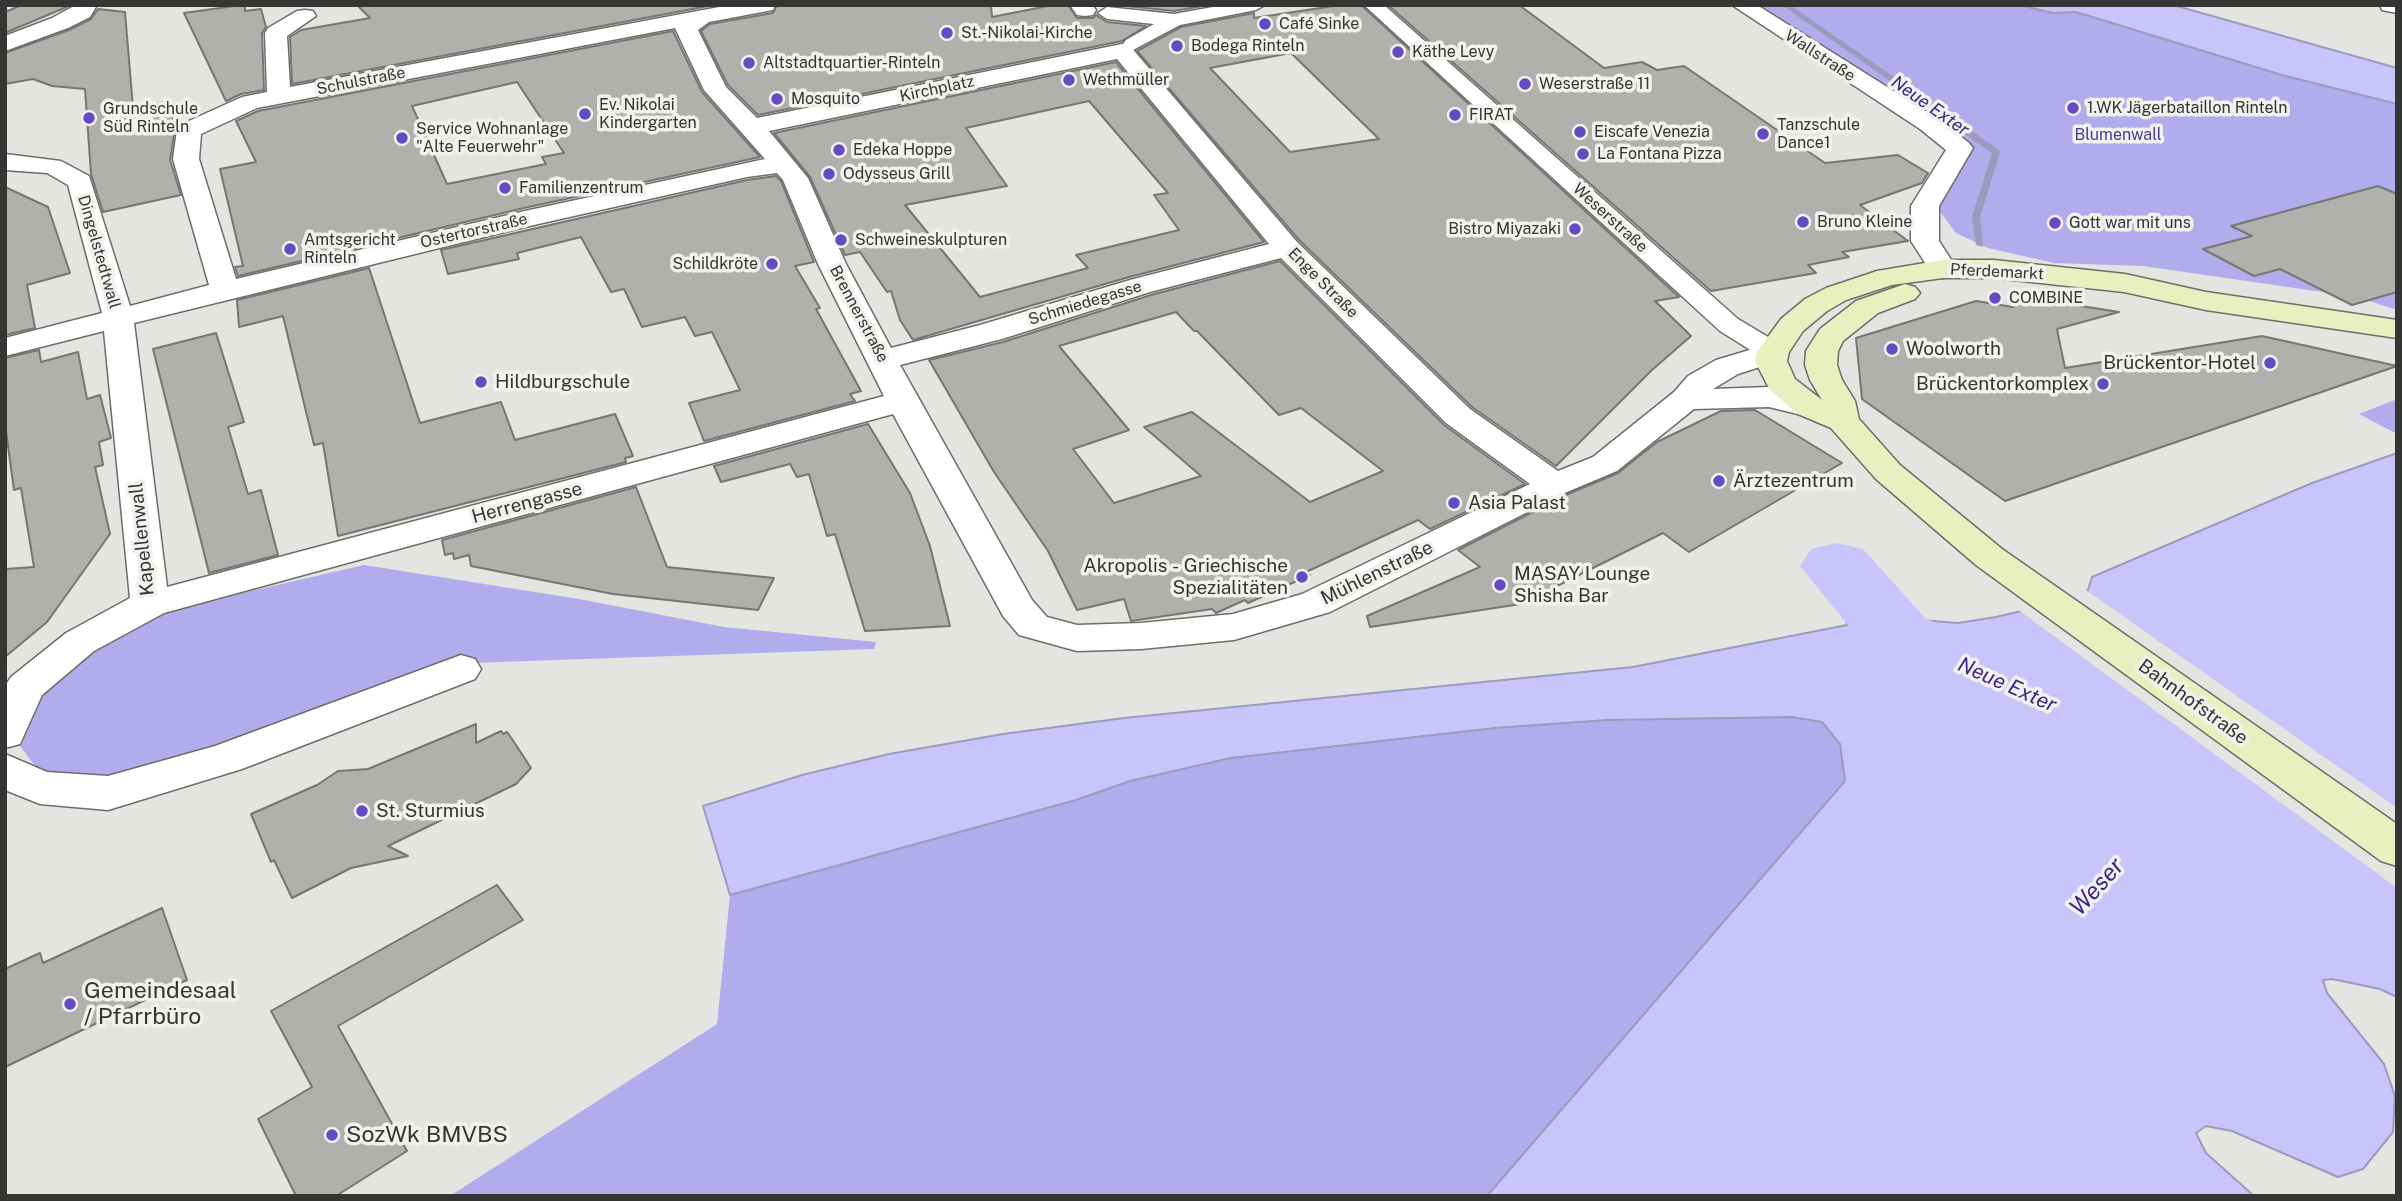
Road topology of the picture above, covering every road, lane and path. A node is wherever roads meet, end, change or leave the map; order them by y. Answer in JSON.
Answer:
{"nodes":[{"id":1,"x":87,"y":5,"type":"edge"},
{"id":2,"x":765,"y":5,"type":"edge"},
{"id":3,"x":1256,"y":5,"type":"edge"},
{"id":4,"x":1373,"y":5,"type":"edge"},
{"id":5,"x":1742,"y":5,"type":"edge"},
{"id":6,"x":2390,"y":5,"type":"edge"},
{"id":7,"x":2397,"y":7,"type":"edge"},
{"id":8,"x":698,"y":11,"type":"edge"},
{"id":9,"x":1107,"y":13,"type":"dead end"},
{"id":10,"x":1186,"y":14,"type":"edge"},
{"id":11,"x":304,"y":16,"type":"dead end"},
{"id":12,"x":5,"y":44,"type":"edge"},
{"id":13,"x":1128,"y":47,"type":"junction"},
{"id":14,"x":279,"y":96,"type":"junction"},
{"id":15,"x":752,"y":127,"type":"junction"},
{"id":16,"x":5,"y":162,"type":"edge"},
{"id":17,"x":782,"y":164,"type":"junction"},
{"id":18,"x":1287,"y":248,"type":"junction"},
{"id":19,"x":1943,"y":269,"type":"junction"},
{"id":20,"x":225,"y":290,"type":"junction"},
{"id":21,"x":2163,"y":293,"type":"junction"},
{"id":22,"x":118,"y":317,"type":"junction"},
{"id":23,"x":2397,"y":329,"type":"edge"},
{"id":24,"x":5,"y":347,"type":"edge"},
{"id":25,"x":1773,"y":352,"type":"junction"},
{"id":26,"x":883,"y":360,"type":"junction"},
{"id":27,"x":1686,"y":399,"type":"junction"},
{"id":28,"x":903,"y":401,"type":"junction"},
{"id":29,"x":1810,"y":407,"type":"junction"},
{"id":30,"x":1843,"y":421,"type":"junction"},
{"id":31,"x":1555,"y":485,"type":"junction"},
{"id":32,"x":150,"y":604,"type":"junction"},
{"id":33,"x":1032,"y":626,"type":"joint"},
{"id":34,"x":461,"y":669,"type":"dead end"},
{"id":35,"x":5,"y":733,"type":"edge"},
{"id":36,"x":5,"y":770,"type":"edge"},
{"id":37,"x":2397,"y":848,"type":"edge"}],
"edges":[{"from":1,"to":12,"type":"street"},
{"from":2,"to":8,"type":"street","name":"Schulstraße"},
{"from":3,"to":10,"type":"street"},
{"from":4,"to":25,"type":"street","name":"Weserstraße"},
{"from":5,"to":19,"type":"street","name":"Wallstraße"},
{"from":6,"to":7,"type":"street"},
{"from":8,"to":14,"type":"street","name":"Schulstraße"},
{"from":8,"to":15,"type":"street","name":"Brennerstraße"},
{"from":9,"to":10,"type":"street"},
{"from":10,"to":13,"type":"street"},
{"from":11,"to":14,"type":"street"},
{"from":13,"to":15,"type":"street","name":"Kirchplatz"},
{"from":13,"to":18,"type":"street","name":"Enge Straße"},
{"from":14,"to":20,"type":"street","name":"Schulstraße"},
{"from":15,"to":17,"type":"street","name":"Brennerstraße"},
{"from":16,"to":22,"type":"street","name":"Dingelstedtwall"},
{"from":17,"to":20,"type":"street","name":"Ostertorstraße"},
{"from":17,"to":26,"type":"street","name":"Brennerstraße"},
{"from":18,"to":26,"type":"street","name":"Schmiedegasse"},
{"from":18,"to":31,"type":"street","name":"Enge Straße"},
{"from":19,"to":21,"type":"main road","name":"Pferdemarkt"},
{"from":19,"to":25,"type":"main road","name":"Pferdemarkt"},
{"from":20,"to":22,"type":"street","name":"Ostertorstraße"},
{"from":21,"to":23,"type":"main road","name":"Pferdemarkt"},
{"from":21,"to":30,"type":"main road","name":"Pferdemarkt"},
{"from":22,"to":24,"type":"street","name":"Ostertorstraße"},
{"from":22,"to":32,"type":"street","name":"Kapellenwall"},
{"from":25,"to":27,"type":"street","name":"Mühlenstraße"},
{"from":25,"to":29,"type":"main road"},
{"from":26,"to":28,"type":"street","name":"Brennerstraße"},
{"from":27,"to":29,"type":"street"},
{"from":27,"to":31,"type":"street","name":"Mühlenstraße"},
{"from":28,"to":32,"type":"street","name":"Herrengasse"},
{"from":28,"to":33,"type":"street","name":"Brennerstraße"},
{"from":29,"to":30,"type":"main road"},
{"from":30,"to":37,"type":"main road","name":"Bahnhofstraße"},
{"from":31,"to":33,"type":"street","name":"Mühlenstraße"},
{"from":32,"to":35,"type":"street","name":"Kapellenwall"},
{"from":34,"to":36,"type":"street"}]}
